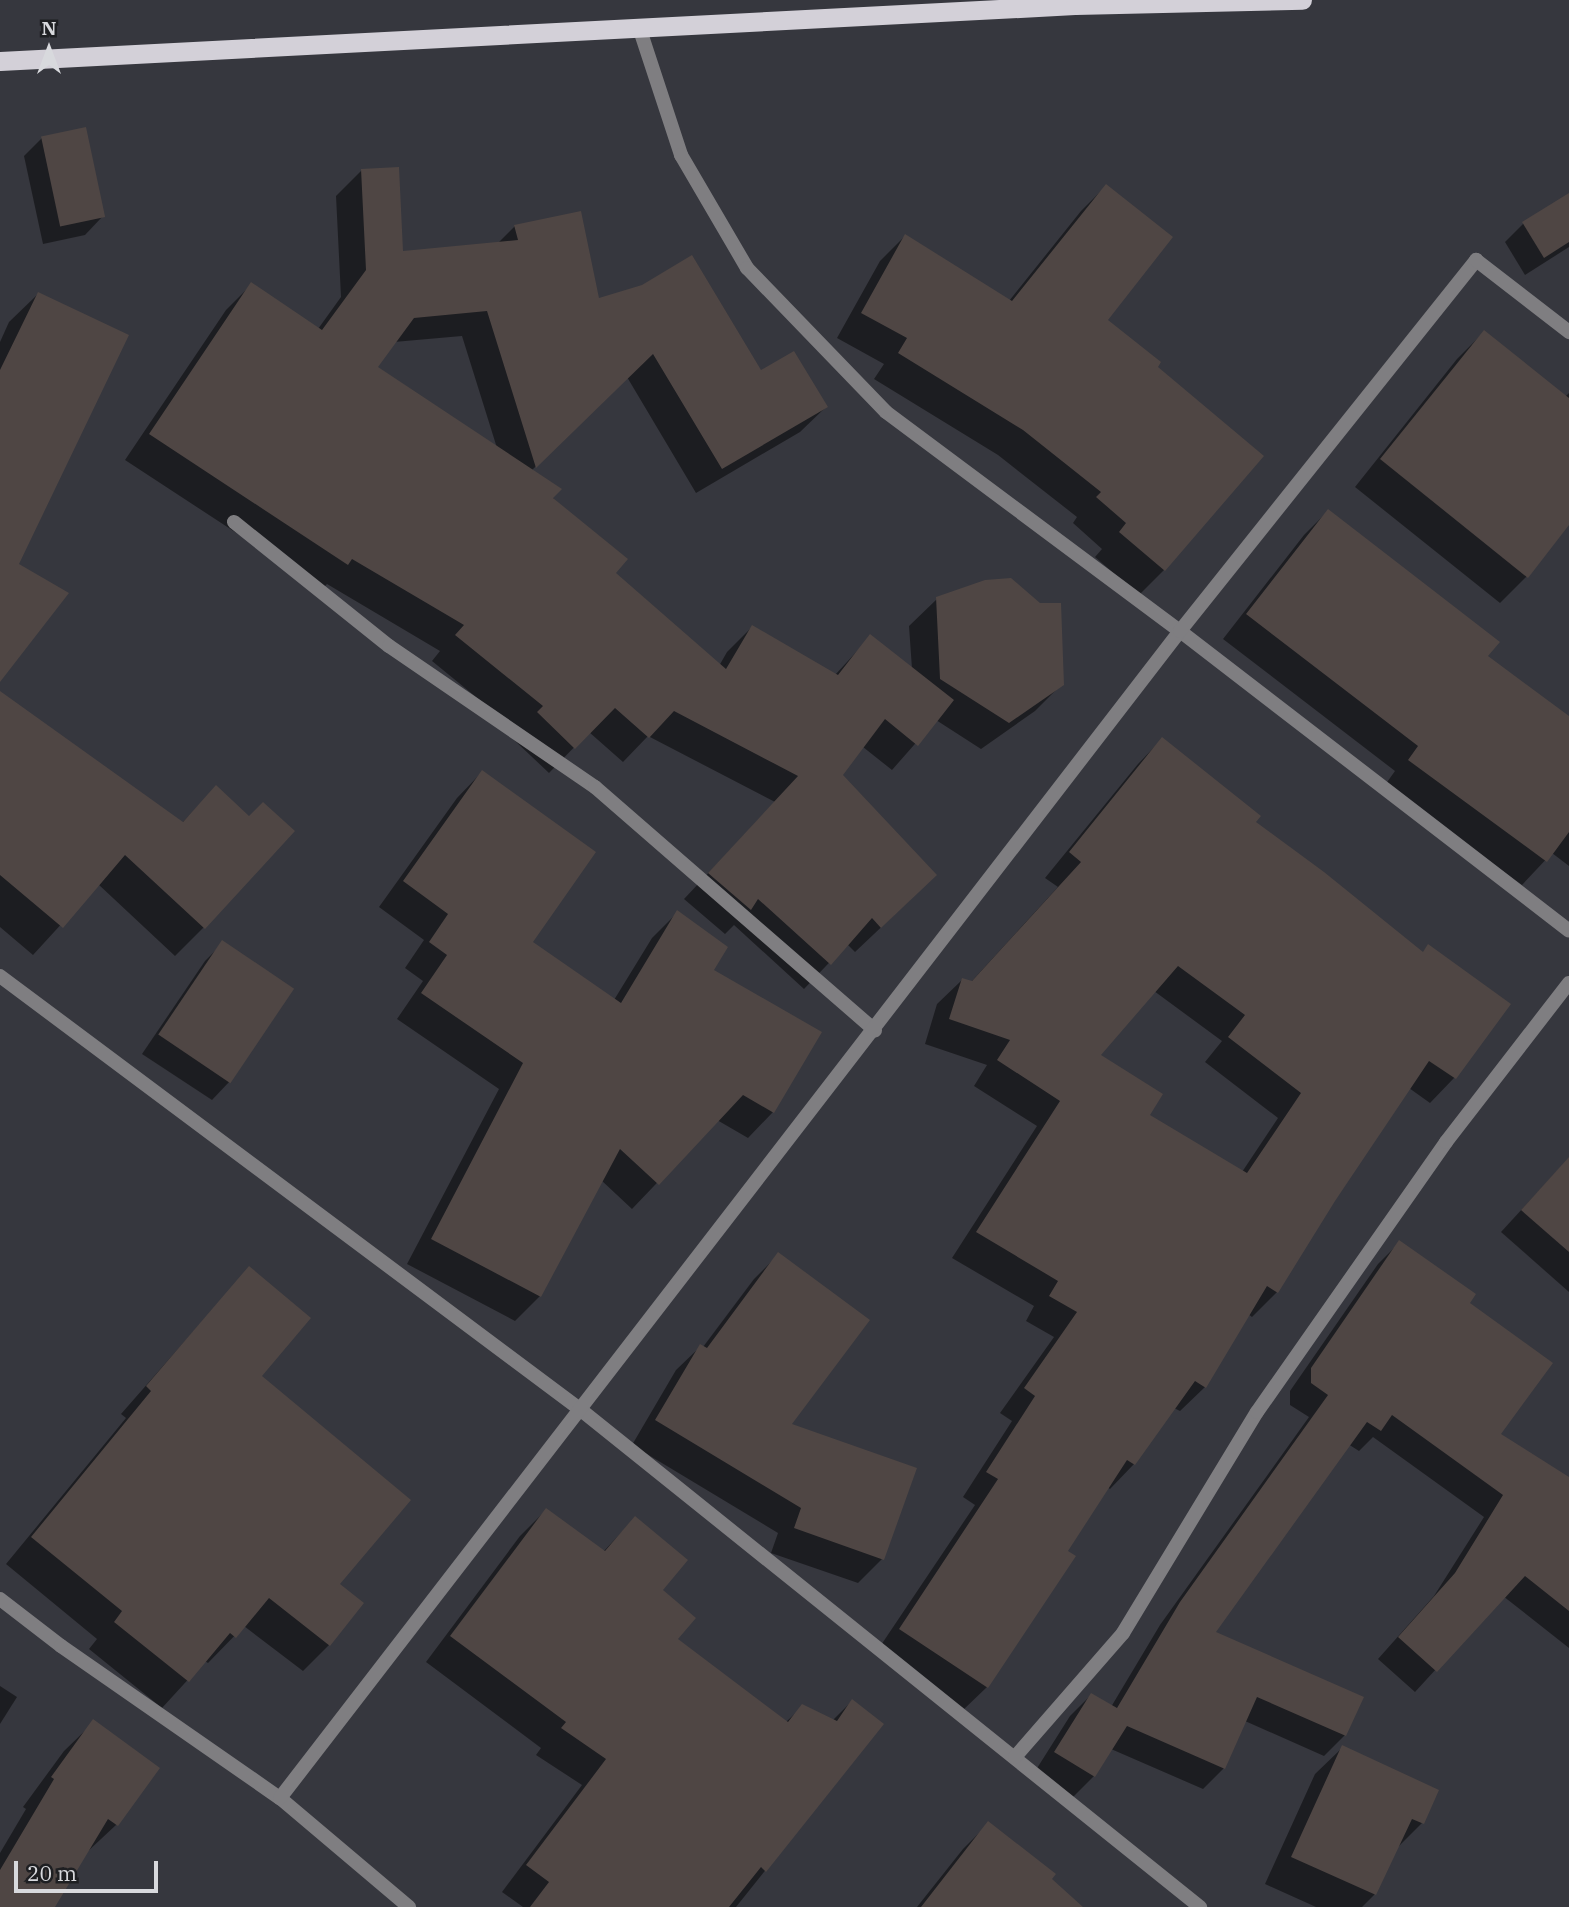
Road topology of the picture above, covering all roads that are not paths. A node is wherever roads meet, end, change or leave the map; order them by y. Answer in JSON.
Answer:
{"nodes":[{"id":1,"x":1302,"y":0,"type":"edge"},
{"id":2,"x":639,"y":27,"type":"junction"},
{"id":3,"x":0,"y":61,"type":"edge"},
{"id":4,"x":1569,"y":332,"type":"edge"},
{"id":5,"x":234,"y":522,"type":"dead end"},
{"id":6,"x":1180,"y":631,"type":"junction"},
{"id":7,"x":1569,"y":931,"type":"edge"},
{"id":8,"x":0,"y":976,"type":"edge"},
{"id":9,"x":1569,"y":983,"type":"edge"},
{"id":10,"x":875,"y":1030,"type":"junction"},
{"id":11,"x":581,"y":1410,"type":"junction"},
{"id":12,"x":0,"y":1599,"type":"edge"},
{"id":13,"x":1015,"y":1757,"type":"junction"},
{"id":14,"x":280,"y":1798,"type":"junction"},
{"id":15,"x":409,"y":1907,"type":"edge"},
{"id":16,"x":1200,"y":1907,"type":"edge"}],
"edges":[{"from":1,"to":2,"type":"highway"},
{"from":2,"to":3,"type":"highway"},
{"from":2,"to":6,"type":"street"},
{"from":4,"to":6,"type":"street"},
{"from":5,"to":10,"type":"street"},
{"from":6,"to":7,"type":"street"},
{"from":6,"to":10,"type":"street"},
{"from":8,"to":11,"type":"street"},
{"from":9,"to":13,"type":"street"},
{"from":10,"to":11,"type":"street"},
{"from":11,"to":13,"type":"street"},
{"from":11,"to":14,"type":"street"},
{"from":12,"to":14,"type":"street"},
{"from":13,"to":16,"type":"street"},
{"from":14,"to":15,"type":"street"}]}
